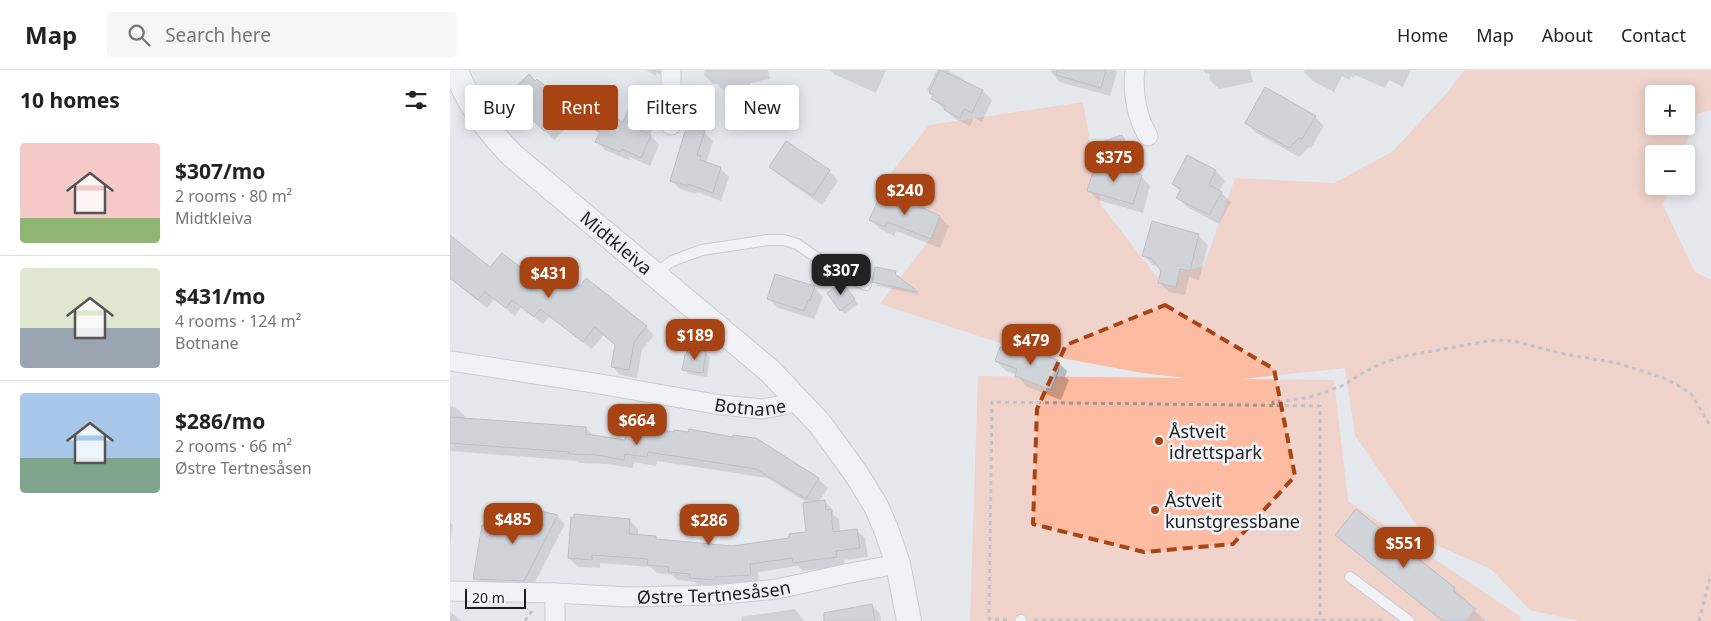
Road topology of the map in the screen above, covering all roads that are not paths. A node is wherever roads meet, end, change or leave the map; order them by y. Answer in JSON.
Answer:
{"nodes":[{"id":1,"x":456,"y":70,"type":"edge"},
{"id":2,"x":671,"y":70,"type":"edge"},
{"id":3,"x":1135,"y":70,"type":"edge"},
{"id":4,"x":671,"y":85,"type":"edge"},
{"id":5,"x":1148,"y":136,"type":"dead end"},
{"id":6,"x":654,"y":274,"type":"junction"},
{"id":7,"x":866,"y":285,"type":"dead end"},
{"id":8,"x":450,"y":361,"type":"edge"},
{"id":9,"x":796,"y":398,"type":"junction"},
{"id":10,"x":898,"y":564,"type":"junction"},
{"id":11,"x":1350,"y":577,"type":"dead end"},
{"id":12,"x":450,"y":591,"type":"edge"},
{"id":13,"x":555,"y":592,"type":"junction"},
{"id":14,"x":555,"y":621,"type":"edge"},
{"id":15,"x":909,"y":621,"type":"edge"},
{"id":16,"x":1408,"y":621,"type":"edge"}],
"edges":[{"from":1,"to":6,"type":"street","name":"Midtkleiva"},
{"from":2,"to":4,"type":"street"},
{"from":3,"to":5,"type":"street"},
{"from":6,"to":7,"type":"lane"},
{"from":6,"to":9,"type":"street","name":"Midtkleiva"},
{"from":8,"to":9,"type":"street","name":"Botnane"},
{"from":9,"to":10,"type":"street","name":"Botnane"},
{"from":10,"to":13,"type":"street","name":"Østre Tertnesåsen"},
{"from":10,"to":15,"type":"street","name":"Botnane"},
{"from":11,"to":16,"type":"lane"},
{"from":12,"to":13,"type":"street","name":"Østre Tertnesåsen"},
{"from":13,"to":14,"type":"street"}]}
